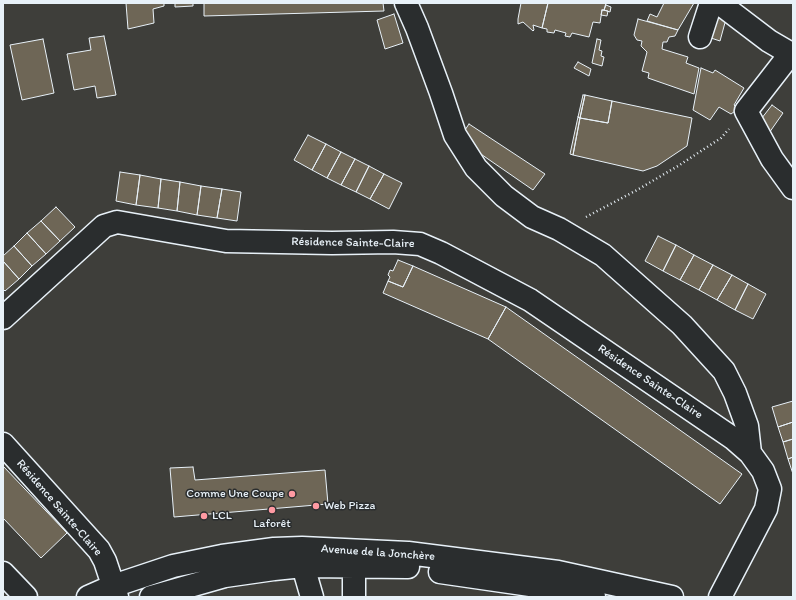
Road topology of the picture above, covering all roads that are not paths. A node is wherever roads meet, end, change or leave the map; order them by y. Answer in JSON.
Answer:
{"nodes":[{"id":1,"x":406,"y":3,"type":"edge"},
{"id":2,"x":711,"y":3,"type":"edge"},
{"id":3,"x":719,"y":3,"type":"edge"},
{"id":4,"x":700,"y":37,"type":"dead end"},
{"id":5,"x":792,"y":54,"type":"edge"},
{"id":6,"x":793,"y":188,"type":"edge"},
{"id":7,"x":3,"y":318,"type":"edge"},
{"id":8,"x":3,"y":444,"type":"edge"},
{"id":9,"x":750,"y":453,"type":"junction"},
{"id":10,"x":302,"y":557,"type":"junction"},
{"id":11,"x":354,"y":558,"type":"junction"},
{"id":12,"x":3,"y":573,"type":"edge"},
{"id":13,"x":115,"y":591,"type":"edge"},
{"id":14,"x":26,"y":597,"type":"edge"},
{"id":15,"x":88,"y":597,"type":"edge"},
{"id":16,"x":151,"y":597,"type":"edge"},
{"id":17,"x":312,"y":597,"type":"edge"},
{"id":18,"x":354,"y":597,"type":"edge"},
{"id":19,"x":594,"y":597,"type":"edge"},
{"id":20,"x":672,"y":597,"type":"edge"},
{"id":21,"x":720,"y":597,"type":"edge"}],
"edges":[{"from":1,"to":9,"type":"street","name":"Résidence Sainte-Claire"},
{"from":2,"to":4,"type":"street"},
{"from":3,"to":5,"type":"street"},
{"from":5,"to":6,"type":"street"},
{"from":7,"to":9,"type":"street","name":"Résidence Sainte-Claire"},
{"from":8,"to":13,"type":"street","name":"Résidence Sainte-Claire"},
{"from":9,"to":21,"type":"street","name":"Résidence Sainte-Claire"},
{"from":10,"to":11,"type":"street","name":"Avenue de la Jonchère"},
{"from":10,"to":13,"type":"street","name":"Avenue de la Jonchère"},
{"from":10,"to":16,"type":"street","name":"Avenue de la Jonchère"},
{"from":10,"to":17,"type":"street"},
{"from":11,"to":18,"type":"street"},
{"from":11,"to":19,"type":"street","name":"Avenue de la Jonchère"},
{"from":11,"to":20,"type":"street","name":"Avenue de la Jonchère"},
{"from":12,"to":14,"type":"street"},
{"from":13,"to":15,"type":"street","name":"Avenue de la Jonchère"}]}
